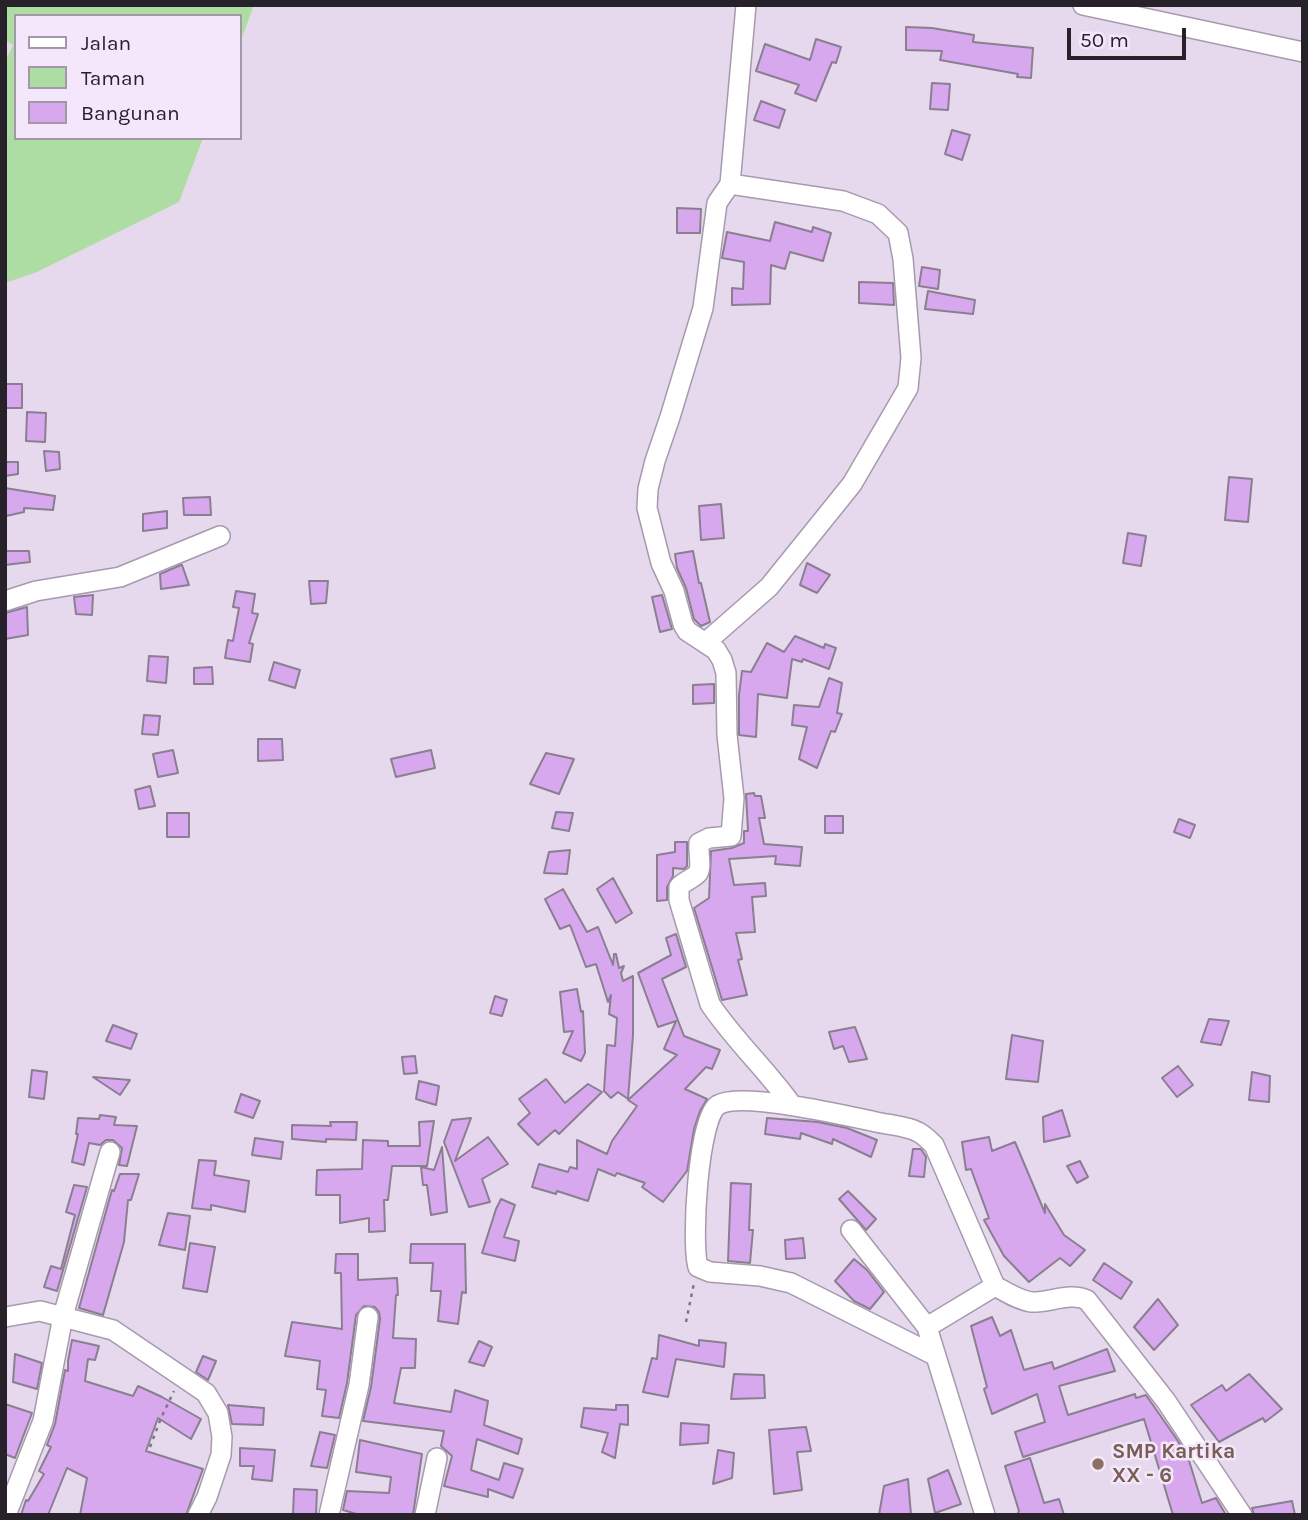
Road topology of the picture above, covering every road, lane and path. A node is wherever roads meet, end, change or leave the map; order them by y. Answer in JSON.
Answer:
{"nodes":[{"id":1,"x":746,"y":5,"type":"edge"},
{"id":2,"x":1083,"y":5,"type":"edge"},
{"id":3,"x":1303,"y":52,"type":"edge"},
{"id":4,"x":730,"y":184,"type":"junction"},
{"id":5,"x":220,"y":536,"type":"dead end"},
{"id":6,"x":5,"y":601,"type":"edge"},
{"id":7,"x":705,"y":643,"type":"junction"},
{"id":8,"x":791,"y":1104,"type":"junction"},
{"id":9,"x":110,"y":1152,"type":"dead end"},
{"id":10,"x":851,"y":1230,"type":"dead end"},
{"id":11,"x":698,"y":1266,"type":"junction"},
{"id":12,"x":995,"y":1286,"type":"junction"},
{"id":13,"x":5,"y":1317,"type":"edge"},
{"id":14,"x":63,"y":1317,"type":"junction"},
{"id":15,"x":368,"y":1317,"type":"dead end"},
{"id":16,"x":686,"y":1322,"type":"dead end"},
{"id":17,"x":927,"y":1327,"type":"junction"},
{"id":18,"x":936,"y":1356,"type":"junction"},
{"id":19,"x":182,"y":1376,"type":"junction"},
{"id":20,"x":150,"y":1447,"type":"dead end"},
{"id":21,"x":437,"y":1458,"type":"dead end"},
{"id":22,"x":6,"y":1515,"type":"edge"},
{"id":23,"x":198,"y":1515,"type":"edge"},
{"id":24,"x":329,"y":1515,"type":"edge"},
{"id":25,"x":425,"y":1515,"type":"edge"},
{"id":26,"x":985,"y":1515,"type":"edge"},
{"id":27,"x":1242,"y":1515,"type":"edge"}],
"edges":[{"from":1,"to":4,"type":"street"},
{"from":2,"to":3,"type":"street"},
{"from":4,"to":7,"type":"street"},
{"from":4,"to":7,"type":"street"},
{"from":5,"to":6,"type":"street"},
{"from":7,"to":8,"type":"street"},
{"from":8,"to":11,"type":"street"},
{"from":8,"to":12,"type":"street"},
{"from":9,"to":14,"type":"street"},
{"from":10,"to":17,"type":"street"},
{"from":11,"to":16,"type":"path"},
{"from":11,"to":18,"type":"street"},
{"from":12,"to":17,"type":"street"},
{"from":12,"to":27,"type":"street"},
{"from":13,"to":14,"type":"street"},
{"from":14,"to":19,"type":"street"},
{"from":14,"to":22,"type":"street"},
{"from":15,"to":24,"type":"street"},
{"from":17,"to":18,"type":"street"},
{"from":18,"to":26,"type":"street"},
{"from":19,"to":20,"type":"path"},
{"from":19,"to":23,"type":"street"},
{"from":21,"to":25,"type":"street"}]}
